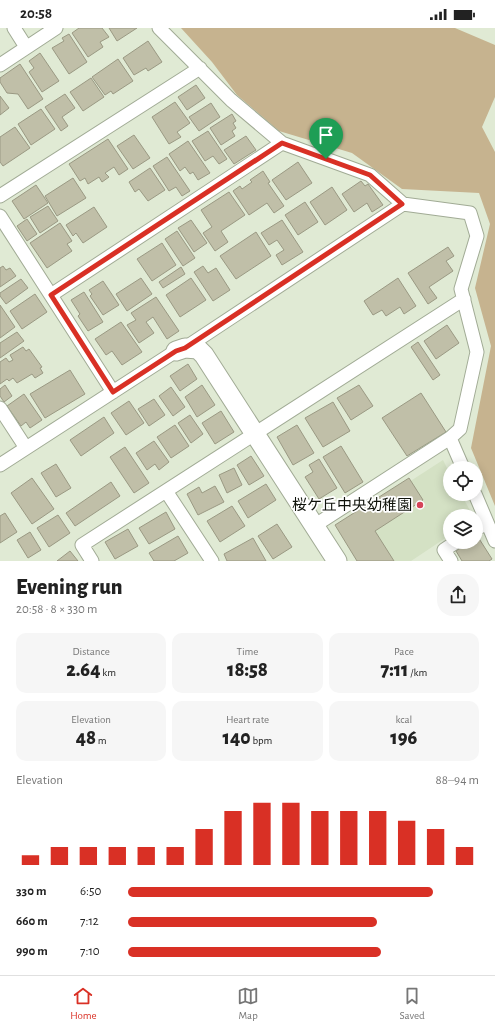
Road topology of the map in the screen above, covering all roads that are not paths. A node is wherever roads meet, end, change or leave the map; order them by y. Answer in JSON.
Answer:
{"nodes":[{"id":1,"x":14,"y":28,"type":"edge"},
{"id":2,"x":56,"y":28,"type":"edge"},
{"id":3,"x":159,"y":28,"type":"edge"},
{"id":4,"x":26,"y":47,"type":"junction"},
{"id":5,"x":0,"y":65,"type":"edge"},
{"id":6,"x":200,"y":68,"type":"junction"},
{"id":7,"x":282,"y":143,"type":"junction"},
{"id":8,"x":0,"y":196,"type":"edge"},
{"id":9,"x":402,"y":204,"type":"junction"},
{"id":10,"x":0,"y":216,"type":"edge"},
{"id":11,"x":51,"y":295,"type":"junction"},
{"id":12,"x":464,"y":299,"type":"junction"},
{"id":13,"x":181,"y":349,"type":"junction"},
{"id":14,"x":113,"y":392,"type":"junction"},
{"id":15,"x":0,"y":408,"type":"edge"},
{"id":16,"x":255,"y":434,"type":"junction"},
{"id":17,"x":450,"y":438,"type":"junction"},
{"id":18,"x":26,"y":448,"type":"junction"},
{"id":19,"x":460,"y":461,"type":"edge"},
{"id":20,"x":0,"y":465,"type":"edge"},
{"id":21,"x":166,"y":491,"type":"junction"},
{"id":22,"x":314,"y":526,"type":"junction"},
{"id":23,"x":483,"y":527,"type":"edge"},
{"id":24,"x":495,"y":541,"type":"edge"},
{"id":25,"x":446,"y":549,"type":"edge"},
{"id":26,"x":92,"y":561,"type":"edge"},
{"id":27,"x":212,"y":561,"type":"edge"},
{"id":28,"x":337,"y":561,"type":"edge"},
{"id":29,"x":451,"y":561,"type":"edge"}],
"edges":[{"from":1,"to":4,"type":"street"},
{"from":2,"to":4,"type":"street"},
{"from":3,"to":6,"type":"street"},
{"from":4,"to":5,"type":"street"},
{"from":6,"to":7,"type":"street"},
{"from":6,"to":8,"type":"street"},
{"from":7,"to":9,"type":"street"},
{"from":7,"to":11,"type":"street"},
{"from":9,"to":12,"type":"street"},
{"from":9,"to":13,"type":"street"},
{"from":10,"to":11,"type":"street"},
{"from":11,"to":14,"type":"street"},
{"from":12,"to":16,"type":"street"},
{"from":12,"to":17,"type":"street"},
{"from":13,"to":14,"type":"street"},
{"from":13,"to":16,"type":"street"},
{"from":14,"to":18,"type":"street"},
{"from":15,"to":18,"type":"street"},
{"from":16,"to":21,"type":"street"},
{"from":16,"to":22,"type":"street"},
{"from":17,"to":19,"type":"street"},
{"from":17,"to":22,"type":"street"},
{"from":18,"to":20,"type":"street"},
{"from":21,"to":26,"type":"street"},
{"from":21,"to":27,"type":"street"},
{"from":22,"to":28,"type":"street"},
{"from":23,"to":24,"type":"street"},
{"from":25,"to":29,"type":"street"}]}
